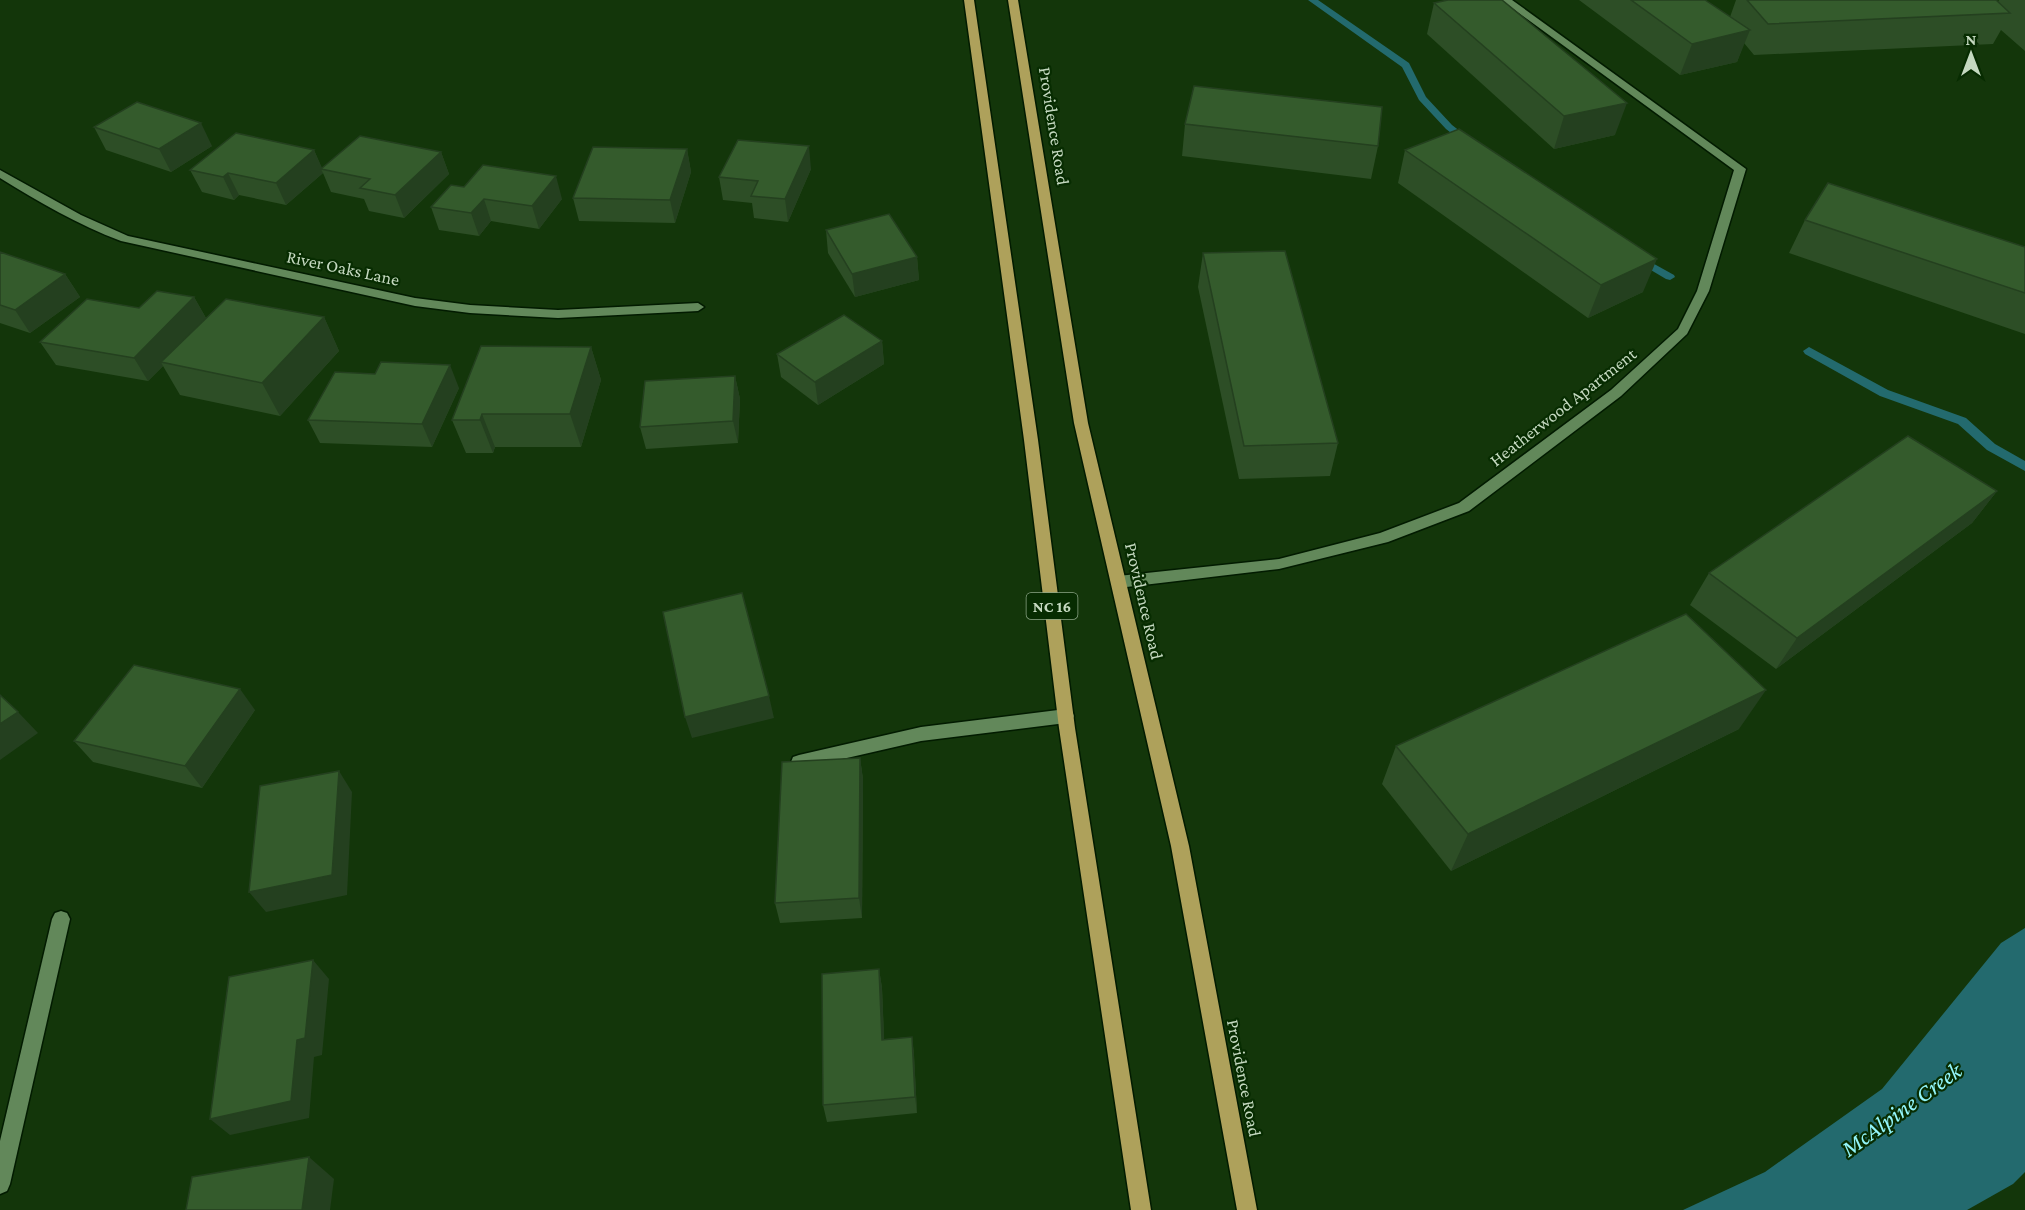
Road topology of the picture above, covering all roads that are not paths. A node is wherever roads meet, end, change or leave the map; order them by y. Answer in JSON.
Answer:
{"nodes":[{"id":1,"x":969,"y":0,"type":"edge"},
{"id":2,"x":1013,"y":0,"type":"edge"},
{"id":3,"x":1506,"y":0,"type":"edge"},
{"id":4,"x":0,"y":173,"type":"edge"},
{"id":5,"x":698,"y":307,"type":"dead end"},
{"id":6,"x":1118,"y":582,"type":"junction"},
{"id":7,"x":1066,"y":716,"type":"junction"},
{"id":8,"x":799,"y":762,"type":"edge"},
{"id":9,"x":61,"y":919,"type":"dead end"},
{"id":10,"x":0,"y":1184,"type":"edge"},
{"id":11,"x":1141,"y":1210,"type":"edge"},
{"id":12,"x":1247,"y":1210,"type":"edge"}],
"edges":[{"from":1,"to":7,"type":"main road","number":"NC 16"},
{"from":2,"to":6,"type":"main road","name":"Providence Road"},
{"from":3,"to":6,"type":"street","name":"Heatherwood Apartment"},
{"from":4,"to":5,"type":"street","name":"River Oaks Lane"},
{"from":6,"to":12,"type":"main road","name":"Providence Road"},
{"from":7,"to":8,"type":"street"},
{"from":7,"to":11,"type":"main road","number":"NC 16"},
{"from":9,"to":10,"type":"street"}]}
